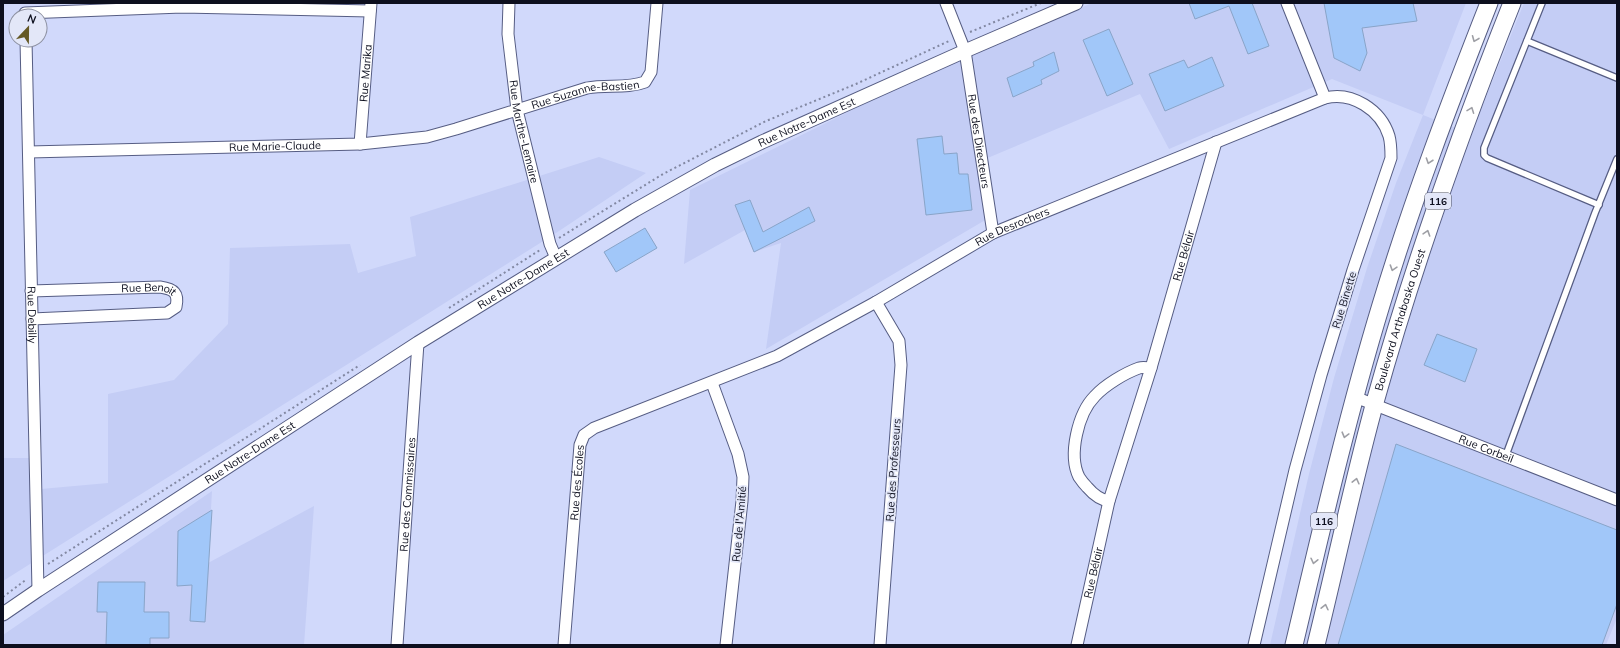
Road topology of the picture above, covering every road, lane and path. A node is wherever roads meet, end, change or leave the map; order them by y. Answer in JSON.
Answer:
{"nodes":[{"id":1,"x":509,"y":3,"type":"edge"},
{"id":2,"x":657,"y":3,"type":"edge"},
{"id":3,"x":946,"y":3,"type":"edge"},
{"id":4,"x":1076,"y":3,"type":"edge"},
{"id":5,"x":1287,"y":3,"type":"edge"},
{"id":6,"x":1489,"y":3,"type":"edge"},
{"id":7,"x":1512,"y":3,"type":"edge"},
{"id":8,"x":1542,"y":3,"type":"edge"},
{"id":9,"x":371,"y":7,"type":"edge"},
{"id":10,"x":48,"y":10,"type":"edge"},
{"id":11,"x":1527,"y":41,"type":"junction"},
{"id":12,"x":26,"y":48,"type":"edge"},
{"id":13,"x":965,"y":51,"type":"junction"},
{"id":14,"x":1617,"y":78,"type":"edge"},
{"id":15,"x":1325,"y":98,"type":"junction"},
{"id":16,"x":517,"y":110,"type":"junction"},
{"id":17,"x":1216,"y":142,"type":"junction"},
{"id":18,"x":360,"y":144,"type":"junction"},
{"id":19,"x":29,"y":152,"type":"junction"},
{"id":20,"x":1617,"y":159,"type":"edge"},
{"id":21,"x":1598,"y":205,"type":"junction"},
{"id":22,"x":993,"y":233,"type":"junction"},
{"id":23,"x":556,"y":258,"type":"junction"},
{"id":24,"x":31,"y":291,"type":"junction"},
{"id":25,"x":876,"y":302,"type":"junction"},
{"id":26,"x":32,"y":319,"type":"junction"},
{"id":27,"x":418,"y":343,"type":"junction"},
{"id":28,"x":1151,"y":368,"type":"junction"},
{"id":29,"x":712,"y":383,"type":"junction"},
{"id":30,"x":1355,"y":397,"type":"junction"},
{"id":31,"x":1375,"y":404,"type":"junction"},
{"id":32,"x":1506,"y":455,"type":"junction"},
{"id":33,"x":1617,"y":500,"type":"edge"},
{"id":34,"x":1110,"y":501,"type":"junction"},
{"id":35,"x":38,"y":590,"type":"junction"},
{"id":36,"x":3,"y":614,"type":"edge"},
{"id":37,"x":397,"y":645,"type":"edge"},
{"id":38,"x":564,"y":645,"type":"edge"},
{"id":39,"x":726,"y":645,"type":"edge"},
{"id":40,"x":880,"y":645,"type":"edge"},
{"id":41,"x":1077,"y":645,"type":"edge"},
{"id":42,"x":1254,"y":645,"type":"edge"},
{"id":43,"x":1294,"y":645,"type":"edge"},
{"id":44,"x":1316,"y":645,"type":"edge"}],
"edges":[{"from":1,"to":16,"type":"street","name":"Rue Marthe-Lemaire"},
{"from":2,"to":16,"type":"street","name":"Rue Suzanne-Bastien"},
{"from":3,"to":13,"type":"street","name":"Rue des Directeurs"},
{"from":4,"to":13,"type":"street","name":"Rue Notre-Dame Est"},
{"from":5,"to":15,"type":"street"},
{"from":6,"to":30,"type":"main road","name":"Boulevard Arthabaska Ouest","number":"116","one_way":true},
{"from":31,"to":7,"type":"main road","name":"Boulevard Arthabaska Ouest","number":"116","one_way":true},
{"from":8,"to":11,"type":"lane"},
{"from":9,"to":10,"type":"street"},
{"from":9,"to":18,"type":"street","name":"Rue Marika"},
{"from":11,"to":14,"type":"lane"},
{"from":11,"to":21,"type":"lane"},
{"from":12,"to":19,"type":"street","name":"Rue Debilly"},
{"from":13,"to":22,"type":"street","name":"Rue des Directeurs"},
{"from":13,"to":23,"type":"street","name":"Rue Notre-Dame Est"},
{"from":15,"to":17,"type":"street","name":"Rue Desrochers"},
{"from":15,"to":42,"type":"street","name":"Rue Binette"},
{"from":16,"to":18,"type":"street","name":"Rue Marie-Claude"},
{"from":16,"to":23,"type":"street","name":"Rue Marthe-Lemaire"},
{"from":17,"to":22,"type":"street","name":"Rue Desrochers"},
{"from":17,"to":28,"type":"street","name":"Rue Bélair"},
{"from":18,"to":19,"type":"street","name":"Rue Marie-Claude"},
{"from":19,"to":24,"type":"street","name":"Rue Debilly"},
{"from":20,"to":21,"type":"lane"},
{"from":21,"to":32,"type":"lane"},
{"from":22,"to":25,"type":"street","name":"Rue Desrochers"},
{"from":23,"to":27,"type":"street","name":"Rue Notre-Dame Est"},
{"from":24,"to":26,"type":"street","name":"Rue Debilly"},
{"from":24,"to":26,"type":"street","name":"Rue Benoit"},
{"from":25,"to":29,"type":"street","name":"Rue Desrochers"},
{"from":25,"to":40,"type":"street","name":"Rue des Professeurs"},
{"from":26,"to":35,"type":"street","name":"Rue Debilly"},
{"from":27,"to":35,"type":"street","name":"Rue Notre-Dame Est"},
{"from":27,"to":37,"type":"street","name":"Rue des Commissaires"},
{"from":28,"to":34,"type":"street","name":"Rue Bélair"},
{"from":28,"to":34,"type":"street"},
{"from":29,"to":38,"type":"street","name":"Rue des Écoles"},
{"from":29,"to":39,"type":"street","name":"Rue de l'Amitié"},
{"from":30,"to":31,"type":"street","name":"Rue Corbeil"},
{"from":30,"to":43,"type":"main road","name":"Boulevard Arthabaska Ouest","number":"116","one_way":true},
{"from":31,"to":32,"type":"street","name":"Rue Corbeil"},
{"from":44,"to":31,"type":"main road","name":"Boulevard Arthabaska Ouest","number":"116","one_way":true},
{"from":32,"to":33,"type":"street","name":"Rue Corbeil"},
{"from":34,"to":41,"type":"street","name":"Rue Bélair"},
{"from":35,"to":36,"type":"street","name":"Rue Notre-Dame Est"}]}
